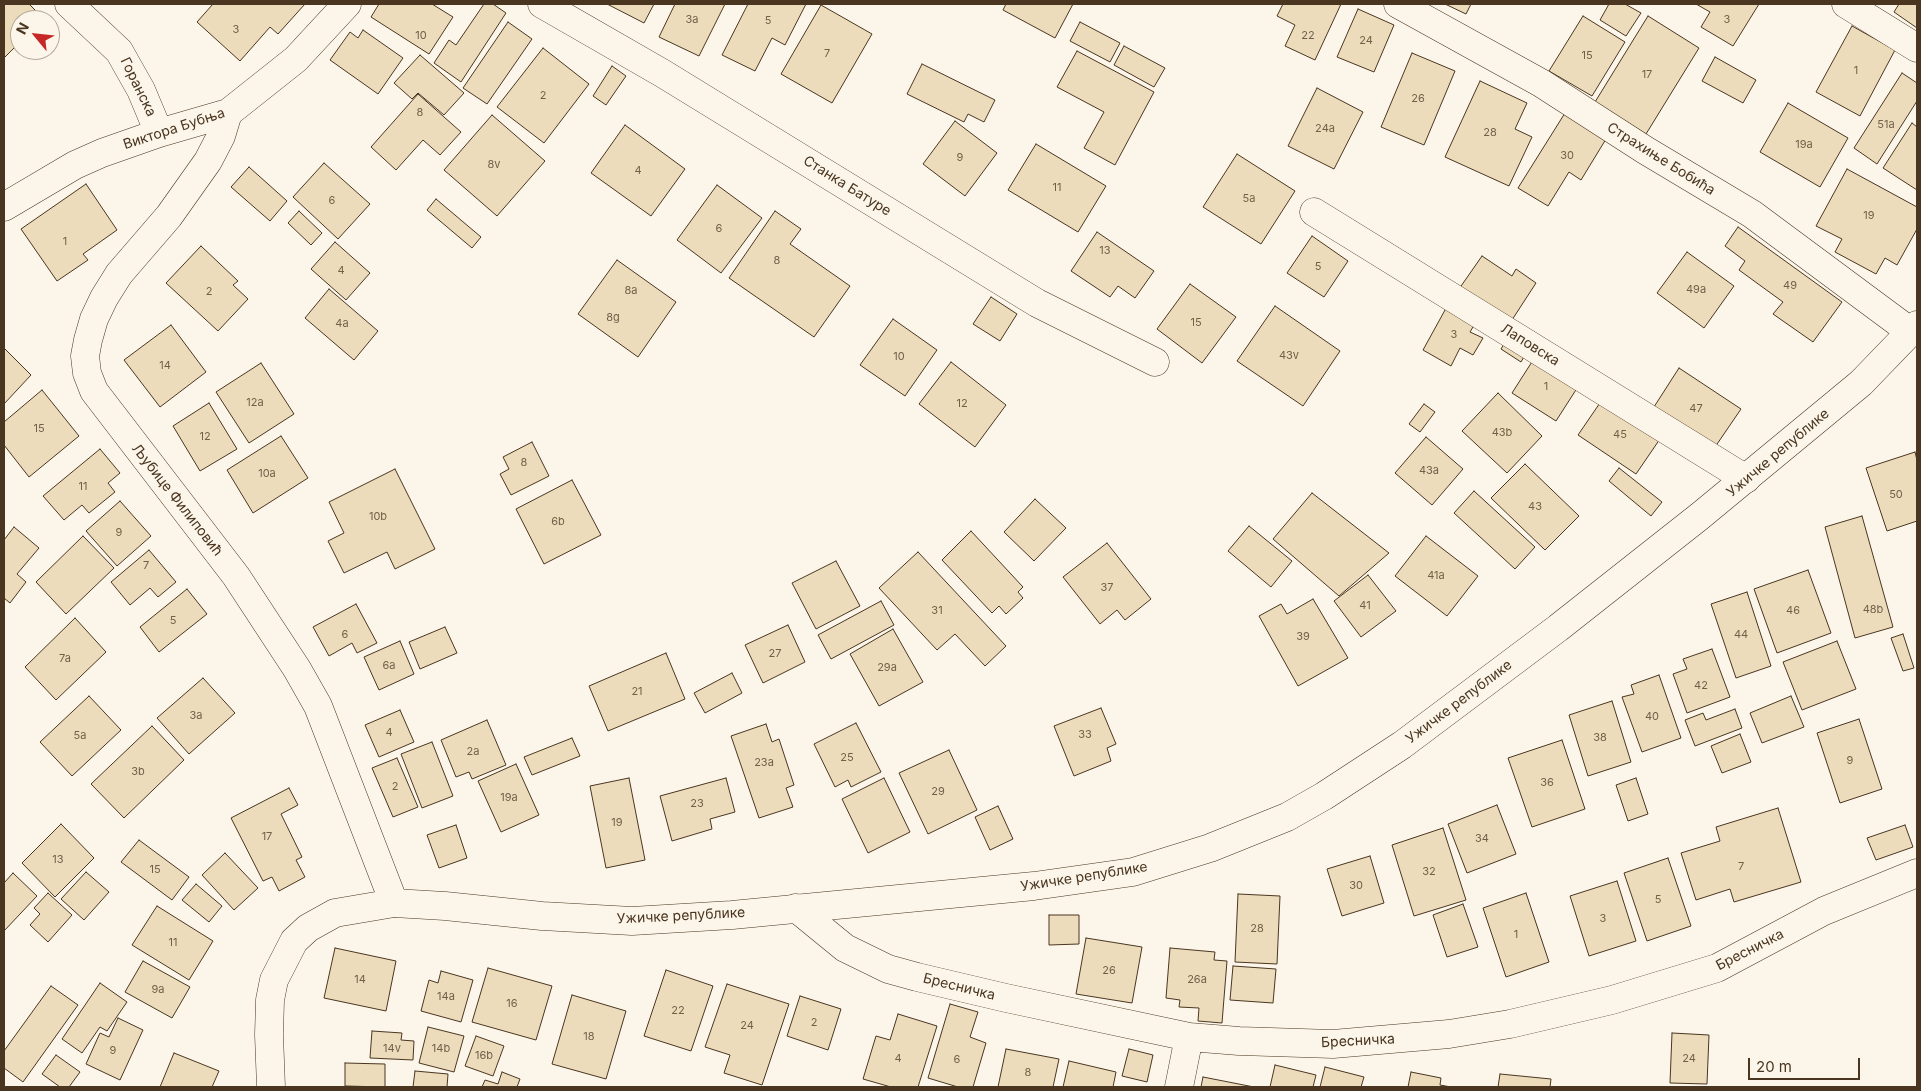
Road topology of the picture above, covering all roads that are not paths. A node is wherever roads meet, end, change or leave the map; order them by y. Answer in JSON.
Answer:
{"nodes":[{"id":1,"x":69,"y":4,"type":"edge"},
{"id":2,"x":347,"y":4,"type":"edge"},
{"id":3,"x":542,"y":4,"type":"edge"},
{"id":4,"x":1398,"y":4,"type":"edge"},
{"id":5,"x":1846,"y":4,"type":"edge"},
{"id":6,"x":1917,"y":48,"type":"edge"},
{"id":7,"x":228,"y":113,"type":"junction"},
{"id":8,"x":160,"y":133,"type":"junction"},
{"id":9,"x":4,"y":207,"type":"edge"},
{"id":10,"x":1314,"y":212,"type":"dead end"},
{"id":11,"x":1914,"y":328,"type":"edge"},
{"id":12,"x":1155,"y":362,"type":"dead end"},
{"id":13,"x":1746,"y":479,"type":"junction"},
{"id":14,"x":1917,"y":873,"type":"edge"},
{"id":15,"x":394,"y":903,"type":"junction"},
{"id":16,"x":796,"y":908,"type":"junction"},
{"id":17,"x":1190,"y":1037,"type":"junction"},
{"id":18,"x":271,"y":1087,"type":"edge"},
{"id":19,"x":1179,"y":1087,"type":"edge"}],
"edges":[{"from":1,"to":8,"type":"street","name":"Горанска"},
{"from":2,"to":7,"type":"street","name":"Виктора Бубња"},
{"from":3,"to":12,"type":"street","name":"Станка Батуре"},
{"from":4,"to":11,"type":"street","name":"Страхиње Бобића"},
{"from":5,"to":6,"type":"street"},
{"from":7,"to":8,"type":"street","name":"Виктора Бубња"},
{"from":7,"to":15,"type":"street","name":"Љубице Филиповић"},
{"from":8,"to":9,"type":"street","name":"Виктора Бубња"},
{"from":10,"to":13,"type":"street","name":"Лаповска"},
{"from":11,"to":13,"type":"street","name":"Ужичке републике"},
{"from":13,"to":16,"type":"street","name":"Ужичке републике"},
{"from":14,"to":17,"type":"street","name":"Бресничка"},
{"from":15,"to":16,"type":"street","name":"Ужичке републике"},
{"from":15,"to":18,"type":"street","name":"Ужичке републике"},
{"from":16,"to":17,"type":"street","name":"Бресничка"},
{"from":17,"to":19,"type":"street"}]}
